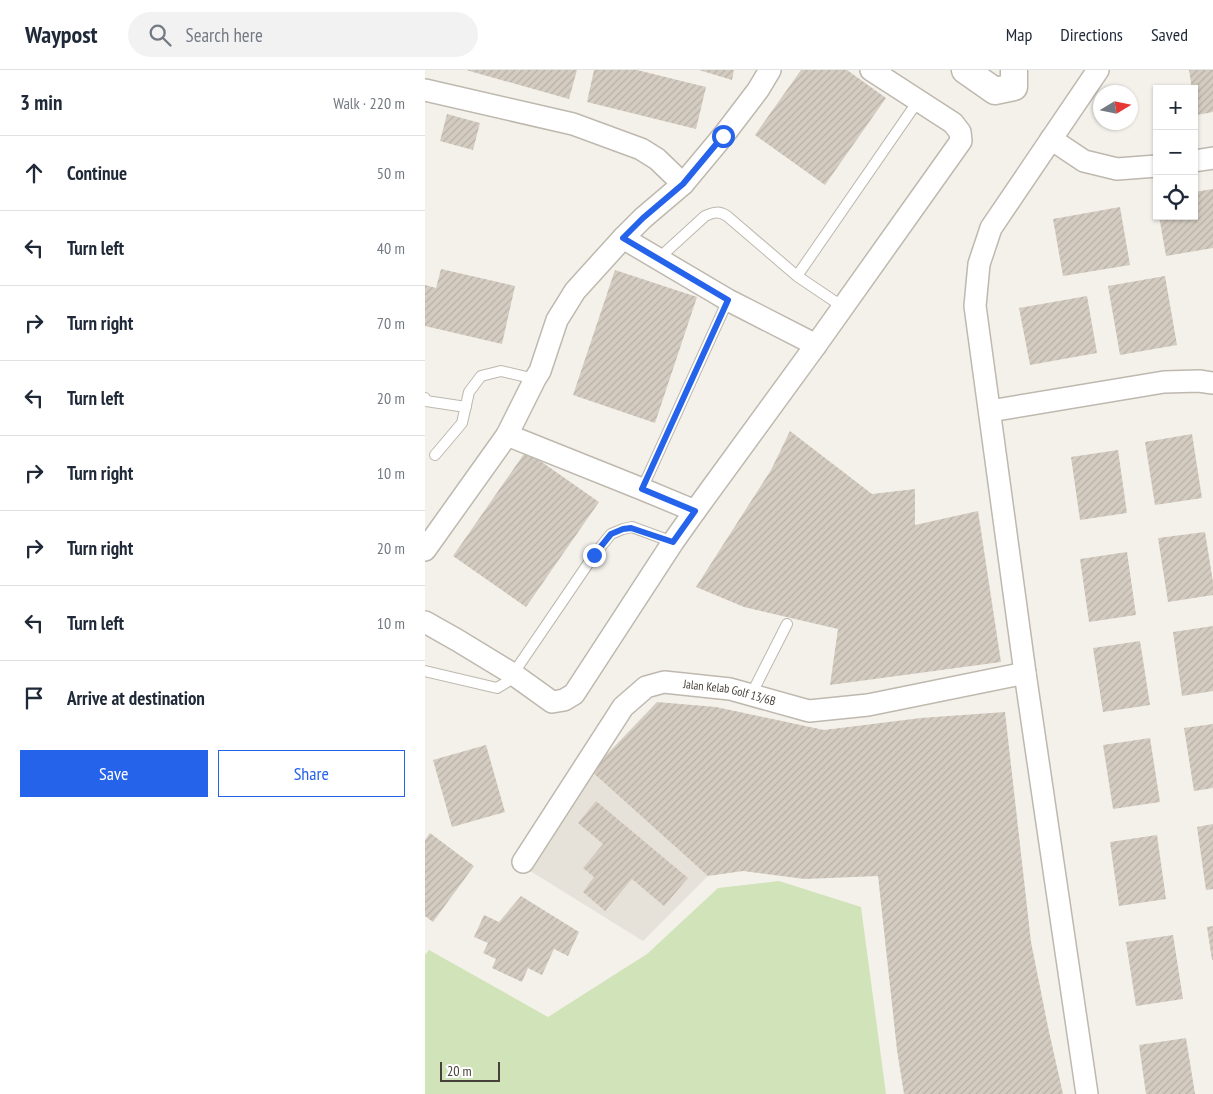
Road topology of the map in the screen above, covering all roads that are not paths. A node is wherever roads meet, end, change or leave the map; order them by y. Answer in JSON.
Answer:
{"nodes":[{"id":1,"x":770,"y":70,"type":"edge"},
{"id":2,"x":871,"y":70,"type":"edge"},
{"id":3,"x":965,"y":70,"type":"edge"},
{"id":4,"x":1014,"y":70,"type":"edge"},
{"id":5,"x":1098,"y":70,"type":"edge"},
{"id":6,"x":425,"y":90,"type":"edge"},
{"id":7,"x":918,"y":101,"type":"junction"},
{"id":8,"x":1051,"y":139,"type":"junction"},
{"id":9,"x":1213,"y":158,"type":"edge"},
{"id":10,"x":1198,"y":160,"type":"edge"},
{"id":11,"x":1153,"y":166,"type":"edge"},
{"id":12,"x":683,"y":184,"type":"junction"},
{"id":13,"x":623,"y":238,"type":"junction"},
{"id":14,"x":658,"y":259,"type":"junction"},
{"id":15,"x":797,"y":276,"type":"junction"},
{"id":16,"x":728,"y":300,"type":"junction"},
{"id":17,"x":843,"y":307,"type":"junction"},
{"id":18,"x":816,"y":345,"type":"junction"},
{"id":19,"x":535,"y":379,"type":"junction"},
{"id":20,"x":1213,"y":383,"type":"edge"},
{"id":21,"x":425,"y":398,"type":"edge"},
{"id":22,"x":466,"y":407,"type":"junction"},
{"id":23,"x":990,"y":411,"type":"junction"},
{"id":24,"x":507,"y":435,"type":"junction"},
{"id":25,"x":435,"y":455,"type":"dead end"},
{"id":26,"x":642,"y":489,"type":"junction"},
{"id":27,"x":695,"y":511,"type":"junction"},
{"id":28,"x":673,"y":542,"type":"junction"},
{"id":29,"x":425,"y":550,"type":"edge"},
{"id":30,"x":425,"y":622,"type":"edge"},
{"id":31,"x":787,"y":624,"type":"dead end"},
{"id":32,"x":425,"y":671,"type":"edge"},
{"id":33,"x":1025,"y":673,"type":"junction"},
{"id":34,"x":513,"y":674,"type":"junction"},
{"id":35,"x":751,"y":695,"type":"junction"},
{"id":36,"x":523,"y":862,"type":"dead end"},
{"id":37,"x":1087,"y":1094,"type":"edge"}],
"edges":[{"from":1,"to":12,"type":"street"},
{"from":2,"to":7,"type":"street"},
{"from":3,"to":4,"type":"street"},
{"from":5,"to":8,"type":"street"},
{"from":6,"to":12,"type":"street"},
{"from":7,"to":15,"type":"lane"},
{"from":7,"to":17,"type":"street"},
{"from":8,"to":11,"type":"street"},
{"from":8,"to":23,"type":"street"},
{"from":9,"to":10,"type":"street"},
{"from":12,"to":13,"type":"street"},
{"from":13,"to":14,"type":"street"},
{"from":13,"to":19,"type":"street"},
{"from":14,"to":15,"type":"lane"},
{"from":14,"to":16,"type":"street"},
{"from":15,"to":17,"type":"lane"},
{"from":16,"to":18,"type":"street"},
{"from":16,"to":26,"type":"lane"},
{"from":17,"to":18,"type":"street"},
{"from":18,"to":27,"type":"street"},
{"from":19,"to":22,"type":"lane"},
{"from":19,"to":24,"type":"street"},
{"from":20,"to":23,"type":"street"},
{"from":21,"to":22,"type":"lane"},
{"from":22,"to":25,"type":"lane"},
{"from":23,"to":33,"type":"street"},
{"from":24,"to":26,"type":"street"},
{"from":24,"to":29,"type":"street"},
{"from":26,"to":27,"type":"street"},
{"from":27,"to":28,"type":"street"},
{"from":28,"to":34,"type":"lane"},
{"from":28,"to":34,"type":"street"},
{"from":30,"to":34,"type":"street"},
{"from":31,"to":35,"type":"lane"},
{"from":32,"to":34,"type":"lane"},
{"from":33,"to":35,"type":"street","name":"Jalan Kelab Golf 13/6B"},
{"from":33,"to":37,"type":"street"},
{"from":35,"to":36,"type":"street","name":"Jalan Kelab Golf 13/6B"}]}
